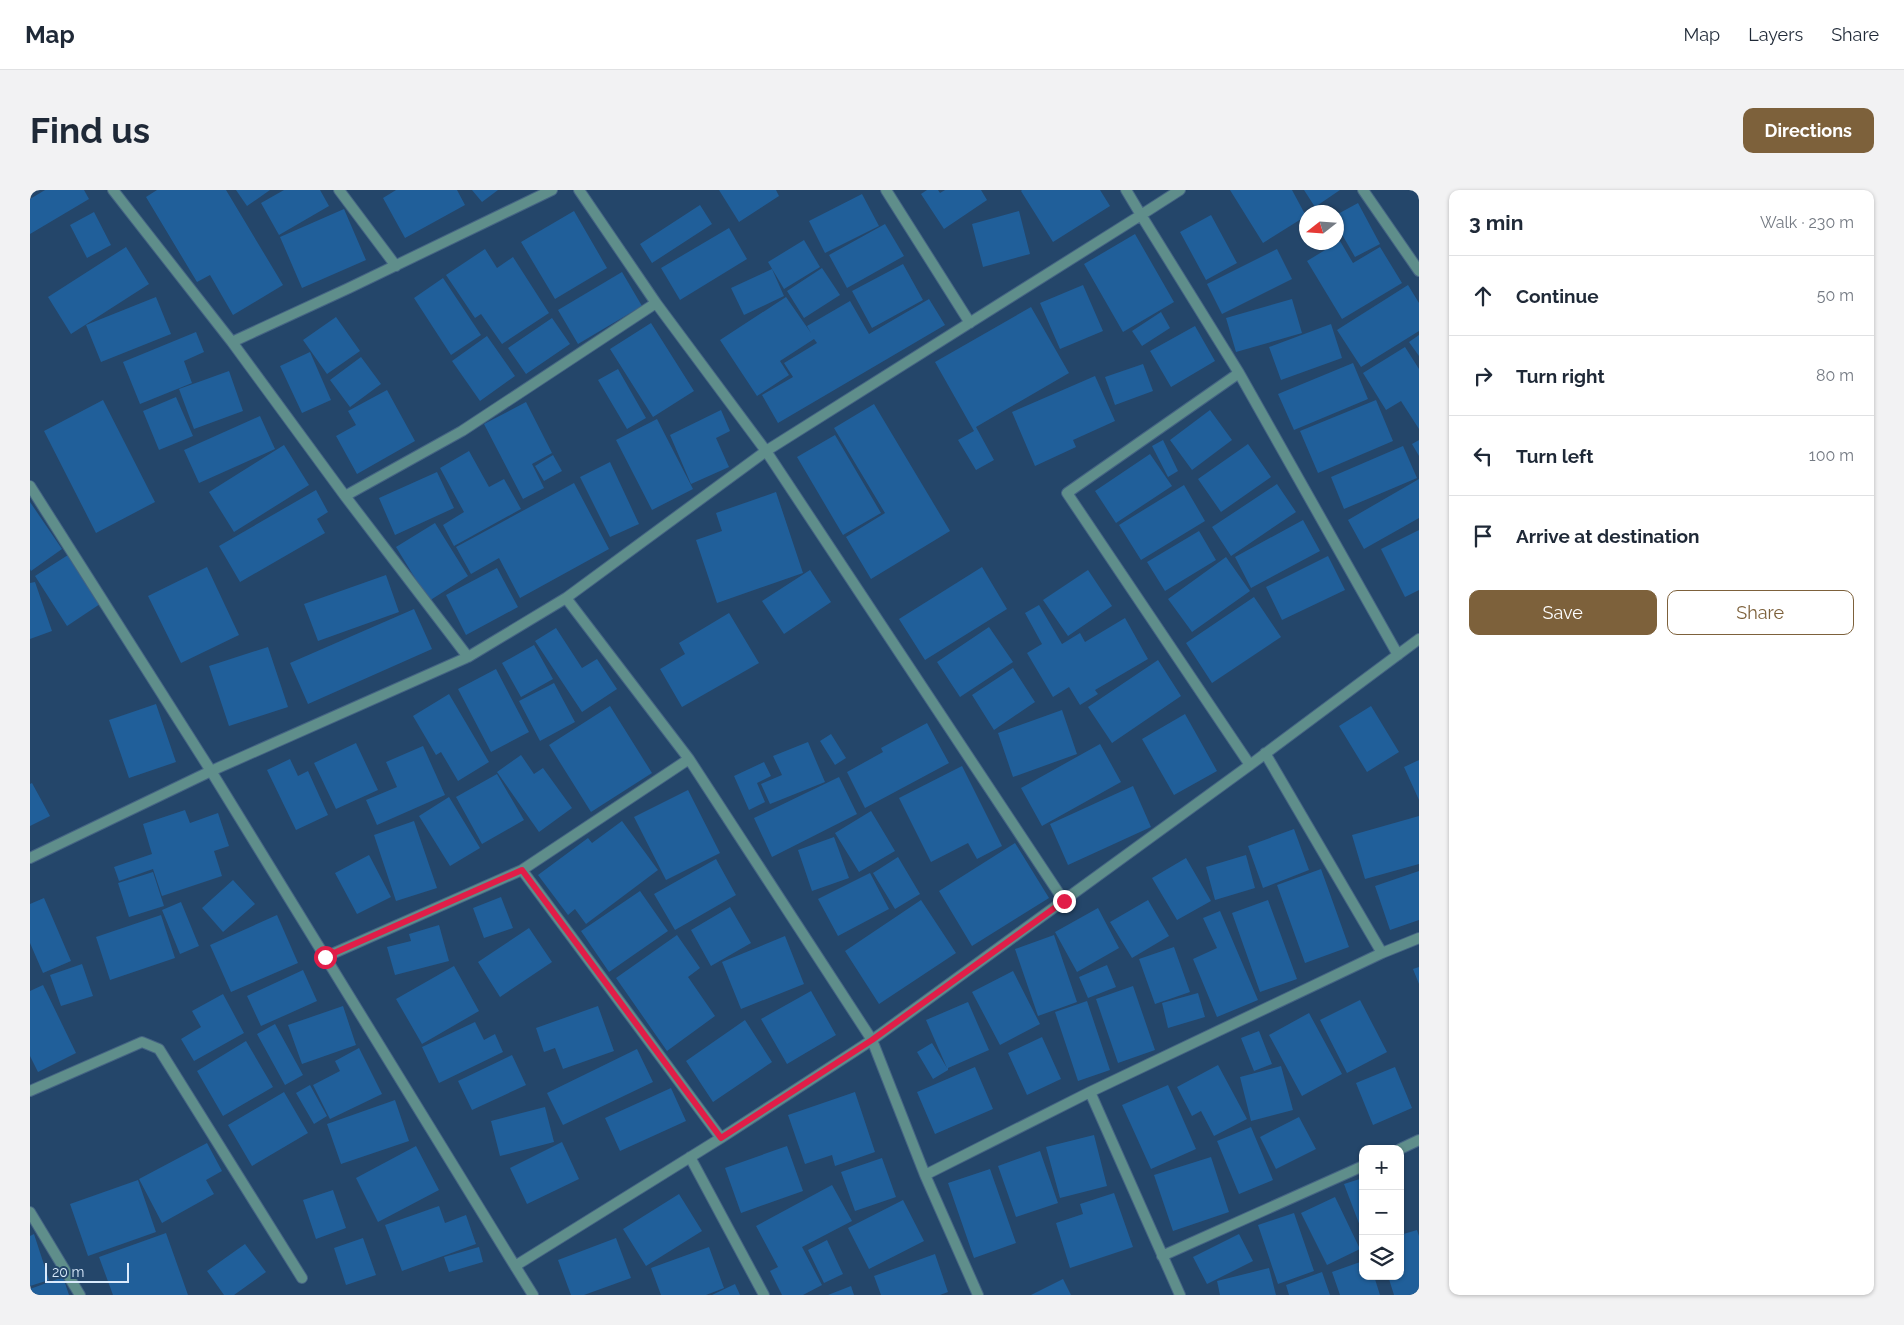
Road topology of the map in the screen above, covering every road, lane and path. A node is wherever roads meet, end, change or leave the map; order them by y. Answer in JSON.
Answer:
{"nodes":[{"id":1,"x":113,"y":190,"type":"edge"},
{"id":2,"x":339,"y":190,"type":"edge"},
{"id":3,"x":552,"y":190,"type":"edge"},
{"id":4,"x":579,"y":190,"type":"edge"},
{"id":5,"x":886,"y":190,"type":"edge"},
{"id":6,"x":1126,"y":190,"type":"edge"},
{"id":7,"x":1180,"y":190,"type":"edge"},
{"id":8,"x":1363,"y":190,"type":"edge"},
{"id":9,"x":1141,"y":215,"type":"junction"},
{"id":10,"x":396,"y":266,"type":"junction"},
{"id":11,"x":1419,"y":271,"type":"edge"},
{"id":12,"x":656,"y":303,"type":"junction"},
{"id":13,"x":970,"y":323,"type":"junction"},
{"id":14,"x":232,"y":342,"type":"junction"},
{"id":15,"x":1239,"y":373,"type":"junction"},
{"id":16,"x":766,"y":451,"type":"junction"},
{"id":17,"x":30,"y":486,"type":"edge"},
{"id":18,"x":345,"y":496,"type":"junction"},
{"id":19,"x":566,"y":598,"type":"junction"},
{"id":20,"x":1419,"y":640,"type":"edge"},
{"id":21,"x":1398,"y":655,"type":"junction"},
{"id":22,"x":468,"y":657,"type":"junction"},
{"id":23,"x":1265,"y":753,"type":"junction"},
{"id":24,"x":689,"y":760,"type":"junction"},
{"id":25,"x":1250,"y":765,"type":"junction"},
{"id":26,"x":211,"y":771,"type":"junction"},
{"id":27,"x":30,"y":858,"type":"edge"},
{"id":28,"x":522,"y":870,"type":"junction"},
{"id":29,"x":1064,"y":901,"type":"junction"},
{"id":30,"x":1419,"y":938,"type":"edge"},
{"id":31,"x":1382,"y":953,"type":"junction"},
{"id":32,"x":325,"y":957,"type":"junction"},
{"id":33,"x":872,"y":1040,"type":"junction"},
{"id":34,"x":30,"y":1091,"type":"edge"},
{"id":35,"x":1090,"y":1092,"type":"junction"},
{"id":36,"x":721,"y":1138,"type":"junction"},
{"id":37,"x":1419,"y":1140,"type":"edge"},
{"id":38,"x":1404,"y":1147,"type":"edge"},
{"id":39,"x":690,"y":1157,"type":"junction"},
{"id":40,"x":1359,"y":1168,"type":"edge"},
{"id":41,"x":925,"y":1175,"type":"junction"},
{"id":42,"x":30,"y":1212,"type":"edge"},
{"id":43,"x":1162,"y":1256,"type":"junction"},
{"id":44,"x":515,"y":1266,"type":"junction"},
{"id":45,"x":302,"y":1278,"type":"dead end"},
{"id":46,"x":80,"y":1295,"type":"edge"},
{"id":47,"x":533,"y":1295,"type":"edge"},
{"id":48,"x":764,"y":1295,"type":"edge"},
{"id":49,"x":978,"y":1295,"type":"edge"},
{"id":50,"x":1180,"y":1295,"type":"edge"}],
"edges":[{"from":1,"to":14,"type":"street"},
{"from":2,"to":10,"type":"street"},
{"from":3,"to":10,"type":"street"},
{"from":4,"to":12,"type":"street"},
{"from":5,"to":13,"type":"street"},
{"from":6,"to":9,"type":"street"},
{"from":7,"to":9,"type":"street"},
{"from":8,"to":11,"type":"street"},
{"from":9,"to":13,"type":"street"},
{"from":9,"to":15,"type":"street"},
{"from":10,"to":14,"type":"street"},
{"from":12,"to":16,"type":"street"},
{"from":12,"to":18,"type":"street"},
{"from":13,"to":16,"type":"street"},
{"from":14,"to":18,"type":"street"},
{"from":15,"to":21,"type":"street"},
{"from":15,"to":25,"type":"street"},
{"from":16,"to":19,"type":"street"},
{"from":16,"to":29,"type":"street"},
{"from":17,"to":26,"type":"street"},
{"from":18,"to":22,"type":"street"},
{"from":19,"to":22,"type":"street"},
{"from":19,"to":24,"type":"street"},
{"from":20,"to":21,"type":"street"},
{"from":21,"to":23,"type":"street"},
{"from":22,"to":26,"type":"street"},
{"from":23,"to":25,"type":"street"},
{"from":23,"to":31,"type":"street"},
{"from":24,"to":28,"type":"street"},
{"from":24,"to":33,"type":"street"},
{"from":25,"to":29,"type":"street"},
{"from":26,"to":27,"type":"street"},
{"from":26,"to":32,"type":"street"},
{"from":28,"to":32,"type":"street"},
{"from":28,"to":36,"type":"street"},
{"from":29,"to":33,"type":"street"},
{"from":30,"to":31,"type":"street"},
{"from":31,"to":35,"type":"street"},
{"from":32,"to":44,"type":"street"},
{"from":33,"to":36,"type":"street"},
{"from":33,"to":41,"type":"street"},
{"from":34,"to":45,"type":"street"},
{"from":35,"to":41,"type":"street"},
{"from":35,"to":43,"type":"street"},
{"from":36,"to":39,"type":"street"},
{"from":37,"to":38,"type":"street"},
{"from":39,"to":44,"type":"street"},
{"from":39,"to":48,"type":"street"},
{"from":40,"to":43,"type":"street"},
{"from":41,"to":49,"type":"street"},
{"from":42,"to":46,"type":"street"},
{"from":43,"to":50,"type":"street"},
{"from":44,"to":47,"type":"street"}]}
